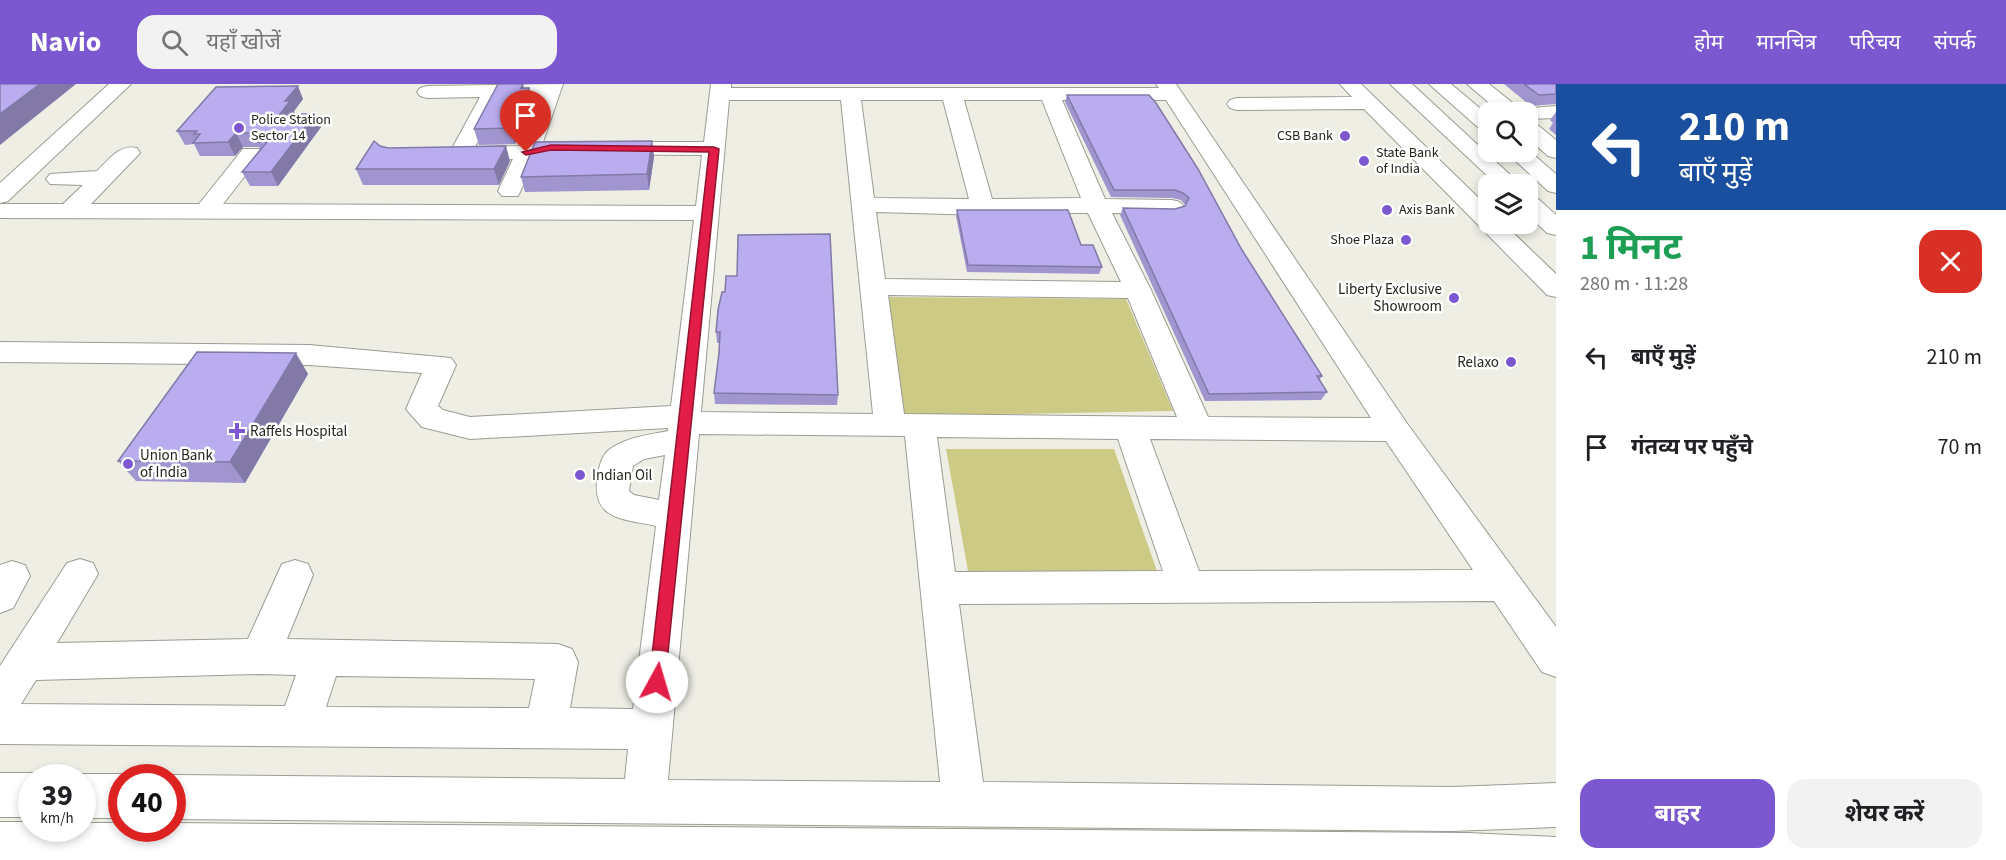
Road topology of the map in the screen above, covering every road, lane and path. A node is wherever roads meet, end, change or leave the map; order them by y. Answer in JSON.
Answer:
{"nodes":[{"id":1,"x":121,"y":84,"type":"edge"},
{"id":2,"x":1350,"y":84,"type":"edge"},
{"id":3,"x":1400,"y":84,"type":"edge"},
{"id":4,"x":1439,"y":84,"type":"edge"},
{"id":5,"x":1477,"y":84,"type":"edge"},
{"id":6,"x":552,"y":87,"type":"edge"},
{"id":7,"x":721,"y":89,"type":"edge"},
{"id":8,"x":891,"y":89,"type":"edge"},
{"id":9,"x":1106,"y":89,"type":"edge"},
{"id":10,"x":1169,"y":89,"type":"edge"},
{"id":11,"x":494,"y":91,"type":"junction"},
{"id":12,"x":427,"y":92,"type":"dead end"},
{"id":13,"x":1050,"y":93,"type":"junction"},
{"id":14,"x":850,"y":94,"type":"junction"},
{"id":15,"x":952,"y":94,"type":"junction"},
{"id":16,"x":1500,"y":102,"type":"edge"},
{"id":17,"x":1369,"y":103,"type":"junction"},
{"id":18,"x":1237,"y":105,"type":"dead end"},
{"id":19,"x":1430,"y":112,"type":"junction"},
{"id":20,"x":1556,"y":112,"type":"edge"},
{"id":21,"x":1478,"y":113,"type":"edge"},
{"id":22,"x":1538,"y":113,"type":"edge"},
{"id":23,"x":1478,"y":117,"type":"edge"},
{"id":24,"x":1538,"y":135,"type":"edge"},
{"id":25,"x":714,"y":149,"type":"junction"},
{"id":26,"x":1556,"y":150,"type":"edge"},
{"id":27,"x":526,"y":152,"type":"junction"},
{"id":28,"x":129,"y":153,"type":"dead end"},
{"id":29,"x":251,"y":154,"type":"dead end"},
{"id":30,"x":438,"y":154,"type":"edge"},
{"id":31,"x":460,"y":154,"type":"junction"},
{"id":32,"x":1528,"y":162,"type":"edge"},
{"id":33,"x":1498,"y":174,"type":"edge"},
{"id":34,"x":104,"y":178,"type":"junction"},
{"id":35,"x":58,"y":179,"type":"dead end"},
{"id":36,"x":1556,"y":186,"type":"edge"},
{"id":37,"x":387,"y":190,"type":"edge"},
{"id":38,"x":510,"y":191,"type":"junction"},
{"id":39,"x":0,"y":196,"type":"edge"},
{"id":40,"x":864,"y":205,"type":"junction"},
{"id":41,"x":1096,"y":205,"type":"junction"},
{"id":42,"x":1172,"y":207,"type":"edge"},
{"id":43,"x":983,"y":208,"type":"junction"},
{"id":44,"x":0,"y":211,"type":"edge"},
{"id":45,"x":1478,"y":211,"type":"edge"},
{"id":46,"x":1538,"y":211,"type":"edge"},
{"id":47,"x":70,"y":212,"type":"junction"},
{"id":48,"x":205,"y":212,"type":"junction"},
{"id":49,"x":319,"y":212,"type":"junction"},
{"id":50,"x":496,"y":213,"type":"junction"},
{"id":51,"x":708,"y":213,"type":"junction"},
{"id":52,"x":1556,"y":228,"type":"edge"},
{"id":53,"x":305,"y":233,"type":"dead end"},
{"id":54,"x":1502,"y":234,"type":"edge"},
{"id":55,"x":1552,"y":281,"type":"edge"},
{"id":56,"x":872,"y":287,"type":"junction"},
{"id":57,"x":1138,"y":290,"type":"junction"},
{"id":58,"x":0,"y":352,"type":"edge"},
{"id":59,"x":684,"y":426,"type":"junction"},
{"id":60,"x":905,"y":426,"type":"junction"},
{"id":61,"x":1131,"y":429,"type":"junction"},
{"id":62,"x":1198,"y":429,"type":"junction"},
{"id":63,"x":1395,"y":430,"type":"junction"},
{"id":64,"x":675,"y":517,"type":"junction"},
{"id":65,"x":80,"y":574,"type":"dead end"},
{"id":66,"x":295,"y":575,"type":"dead end"},
{"id":67,"x":1501,"y":585,"type":"junction"},
{"id":68,"x":1186,"y":586,"type":"junction"},
{"id":69,"x":939,"y":588,"type":"junction"},
{"id":70,"x":260,"y":656,"type":"junction"},
{"id":71,"x":322,"y":658,"type":"junction"},
{"id":72,"x":1556,"y":659,"type":"edge"},
{"id":73,"x":24,"y":662,"type":"junction"},
{"id":74,"x":0,"y":701,"type":"edge"},
{"id":75,"x":0,"y":724,"type":"edge"},
{"id":76,"x":299,"y":726,"type":"junction"},
{"id":77,"x":545,"y":729,"type":"junction"},
{"id":78,"x":652,"y":729,"type":"junction"},
{"id":79,"x":0,"y":795,"type":"edge"},
{"id":80,"x":18,"y":795,"type":"edge"},
{"id":81,"x":186,"y":797,"type":"edge"},
{"id":82,"x":644,"y":801,"type":"junction"},
{"id":83,"x":964,"y":805,"type":"junction"},
{"id":84,"x":1556,"y":805,"type":"edge"},
{"id":85,"x":0,"y":845,"type":"edge"},
{"id":86,"x":1540,"y":860,"type":"edge"}],
"edges":[{"from":1,"to":39,"type":"street"},
{"from":2,"to":17,"type":"street"},
{"from":3,"to":19,"type":"street"},
{"from":4,"to":21,"type":"street"},
{"from":5,"to":16,"type":"street"},
{"from":6,"to":11,"type":"street"},
{"from":6,"to":27,"type":"street"},
{"from":7,"to":14,"type":"street"},
{"from":7,"to":25,"type":"street"},
{"from":8,"to":14,"type":"street"},
{"from":8,"to":15,"type":"street"},
{"from":9,"to":10,"type":"street"},
{"from":9,"to":13,"type":"street"},
{"from":10,"to":63,"type":"street"},
{"from":11,"to":12,"type":"street"},
{"from":11,"to":31,"type":"street"},
{"from":13,"to":15,"type":"street"},
{"from":13,"to":41,"type":"street"},
{"from":14,"to":40,"type":"street"},
{"from":15,"to":43,"type":"street"},
{"from":17,"to":18,"type":"street"},
{"from":17,"to":45,"type":"street"},
{"from":19,"to":23,"type":"street"},
{"from":19,"to":33,"type":"street"},
{"from":20,"to":22,"type":"street"},
{"from":24,"to":26,"type":"street"},
{"from":25,"to":27,"type":"street"},
{"from":25,"to":51,"type":"street"},
{"from":27,"to":31,"type":"street"},
{"from":27,"to":38,"type":"street"},
{"from":28,"to":34,"type":"street"},
{"from":29,"to":48,"type":"street"},
{"from":30,"to":31,"type":"street"},
{"from":32,"to":36,"type":"street"},
{"from":34,"to":35,"type":"street"},
{"from":34,"to":47,"type":"street"},
{"from":37,"to":38,"type":"street"},
{"from":38,"to":50,"type":"street"},
{"from":40,"to":43,"type":"street"},
{"from":40,"to":56,"type":"street"},
{"from":41,"to":42,"type":"street"},
{"from":41,"to":43,"type":"street"},
{"from":41,"to":57,"type":"street"},
{"from":44,"to":47,"type":"street"},
{"from":46,"to":52,"type":"street"},
{"from":47,"to":48,"type":"street"},
{"from":48,"to":49,"type":"street"},
{"from":49,"to":50,"type":"street"},
{"from":49,"to":53,"type":"street"},
{"from":50,"to":51,"type":"street"},
{"from":51,"to":59,"type":"street"},
{"from":54,"to":55,"type":"street"},
{"from":56,"to":57,"type":"street"},
{"from":56,"to":60,"type":"street"},
{"from":57,"to":62,"type":"street"},
{"from":58,"to":59,"type":"street"},
{"from":59,"to":60,"type":"street"},
{"from":59,"to":64,"type":"street"},
{"from":59,"to":64,"type":"street"},
{"from":60,"to":61,"type":"street"},
{"from":60,"to":69,"type":"street"},
{"from":61,"to":62,"type":"street"},
{"from":61,"to":68,"type":"street"},
{"from":62,"to":63,"type":"street"},
{"from":63,"to":67,"type":"street"},
{"from":64,"to":78,"type":"street"},
{"from":65,"to":73,"type":"street"},
{"from":66,"to":70,"type":"street"},
{"from":67,"to":68,"type":"street"},
{"from":67,"to":72,"type":"street"},
{"from":68,"to":69,"type":"street"},
{"from":69,"to":83,"type":"street"},
{"from":70,"to":71,"type":"street"},
{"from":70,"to":73,"type":"street"},
{"from":71,"to":76,"type":"street"},
{"from":71,"to":77,"type":"street"},
{"from":73,"to":74,"type":"street"},
{"from":75,"to":76,"type":"street"},
{"from":76,"to":77,"type":"street"},
{"from":77,"to":78,"type":"street"},
{"from":78,"to":82,"type":"street"},
{"from":79,"to":80,"type":"street"},
{"from":81,"to":82,"type":"street"},
{"from":82,"to":83,"type":"street"},
{"from":83,"to":84,"type":"street"},
{"from":85,"to":86,"type":"street"}]}
